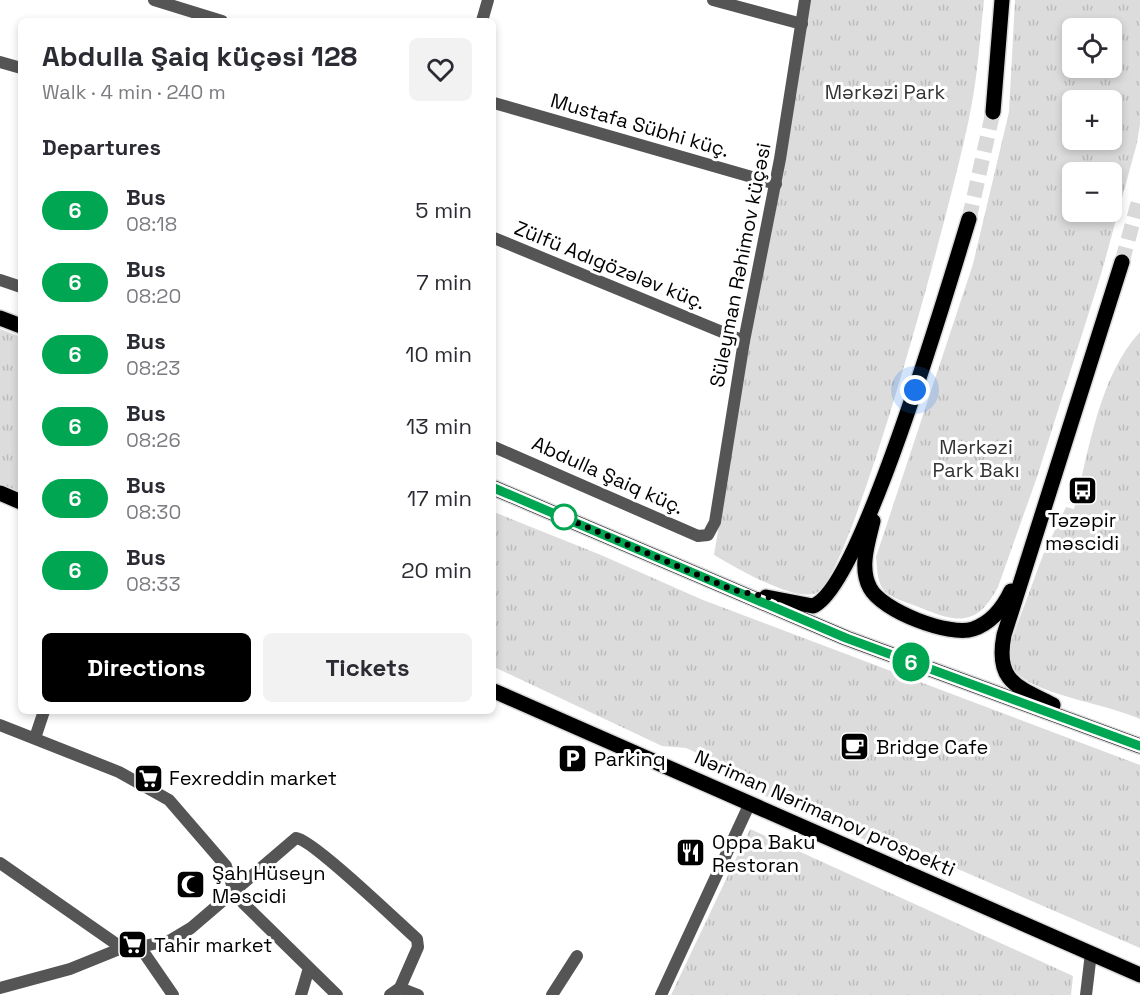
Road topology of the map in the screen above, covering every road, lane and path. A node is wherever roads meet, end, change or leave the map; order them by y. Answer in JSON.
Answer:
{"nodes":[{"id":1,"x":154,"y":0,"type":"edge"},
{"id":2,"x":488,"y":0,"type":"edge"},
{"id":3,"x":713,"y":0,"type":"edge"},
{"id":4,"x":806,"y":0,"type":"edge"},
{"id":5,"x":1002,"y":0,"type":"edge"},
{"id":6,"x":212,"y":18,"type":"edge"},
{"id":7,"x":483,"y":18,"type":"edge"},
{"id":8,"x":802,"y":24,"type":"junction"},
{"id":9,"x":0,"y":62,"type":"edge"},
{"id":10,"x":18,"y":67,"type":"edge"},
{"id":11,"x":496,"y":104,"type":"edge"},
{"id":12,"x":993,"y":112,"type":"tunnel mouth"},
{"id":13,"x":776,"y":184,"type":"junction"},
{"id":14,"x":969,"y":219,"type":"tunnel mouth"},
{"id":15,"x":496,"y":239,"type":"edge"},
{"id":16,"x":1122,"y":262,"type":"tunnel mouth"},
{"id":17,"x":0,"y":280,"type":"edge"},
{"id":18,"x":18,"y":286,"type":"edge"},
{"id":19,"x":0,"y":318,"type":"edge"},
{"id":20,"x":18,"y":325,"type":"edge"},
{"id":21,"x":744,"y":341,"type":"junction"},
{"id":22,"x":496,"y":448,"type":"edge"},
{"id":23,"x":496,"y":489,"type":"edge"},
{"id":24,"x":881,"y":489,"type":"junction"},
{"id":25,"x":0,"y":493,"type":"edge"},
{"id":26,"x":18,"y":501,"type":"edge"},
{"id":27,"x":1037,"y":532,"type":"junction"},
{"id":28,"x":708,"y":535,"type":"joint"},
{"id":29,"x":733,"y":590,"type":"junction"},
{"id":30,"x":496,"y":692,"type":"edge"},
{"id":31,"x":43,"y":714,"type":"edge"},
{"id":32,"x":0,"y":725,"type":"edge"},
{"id":33,"x":1100,"y":731,"type":"junction"},
{"id":34,"x":35,"y":738,"type":"junction"},
{"id":35,"x":1140,"y":746,"type":"edge"},
{"id":36,"x":750,"y":803,"type":"junction"},
{"id":37,"x":0,"y":862,"type":"edge"},
{"id":38,"x":234,"y":891,"type":"junction"},
{"id":39,"x":140,"y":947,"type":"junction"},
{"id":40,"x":122,"y":948,"type":"junction"},
{"id":41,"x":1091,"y":953,"type":"junction"},
{"id":42,"x":577,"y":956,"type":"dead end"},
{"id":43,"x":309,"y":968,"type":"junction"},
{"id":44,"x":1140,"y":975,"type":"edge"},
{"id":45,"x":0,"y":988,"type":"edge"},
{"id":46,"x":395,"y":991,"type":"edge"},
{"id":47,"x":173,"y":995,"type":"edge"},
{"id":48,"x":301,"y":995,"type":"edge"},
{"id":49,"x":337,"y":995,"type":"edge"},
{"id":50,"x":418,"y":995,"type":"edge"},
{"id":51,"x":552,"y":995,"type":"edge"},
{"id":52,"x":660,"y":995,"type":"edge"},
{"id":53,"x":1086,"y":995,"type":"edge"}],
"edges":[{"from":1,"to":6,"type":"street"},
{"from":2,"to":7,"type":"street"},
{"from":3,"to":8,"type":"street"},
{"from":4,"to":8,"type":"street","name":"Süleyman Rəhimov küçəsi"},
{"from":5,"to":12,"type":"main road"},
{"from":8,"to":13,"type":"street","name":"Süleyman Rəhimov küçəsi"},
{"from":9,"to":10,"type":"street"},
{"from":11,"to":13,"type":"street","name":"Mustafa Sübhi küç."},
{"from":13,"to":21,"type":"street","name":"Süleyman Rəhimov küçəsi"},
{"from":14,"to":24,"type":"main road"},
{"from":15,"to":21,"type":"street","name":"Zülfü Adıgözələv küç."},
{"from":16,"to":27,"type":"main road"},
{"from":17,"to":18,"type":"street"},
{"from":19,"to":20,"type":"main road"},
{"from":21,"to":28,"type":"street","name":"Süleyman Rəhimov küçəsi"},
{"from":22,"to":28,"type":"street","name":"Abdulla Şaiq küç."},
{"from":23,"to":29,"type":"main road"},
{"from":24,"to":27,"type":"main road"},
{"from":24,"to":29,"type":"main road"},
{"from":25,"to":26,"type":"main road"},
{"from":27,"to":33,"type":"main road"},
{"from":29,"to":33,"type":"main road"},
{"from":30,"to":36,"type":"main road","name":"Nəriman Nərimanov prospekti"},
{"from":31,"to":34,"type":"street"},
{"from":32,"to":34,"type":"street"},
{"from":33,"to":35,"type":"main road"},
{"from":34,"to":38,"type":"street"},
{"from":36,"to":41,"type":"main road","name":"Nəriman Nərimanov prospekti"},
{"from":36,"to":52,"type":"street"},
{"from":37,"to":40,"type":"street"},
{"from":38,"to":39,"type":"street"},
{"from":38,"to":43,"type":"street"},
{"from":38,"to":46,"type":"street"},
{"from":39,"to":40,"type":"street"},
{"from":39,"to":47,"type":"street"},
{"from":40,"to":45,"type":"street"},
{"from":41,"to":44,"type":"main road","name":"Nəriman Nərimanov prospekti"},
{"from":41,"to":53,"type":"street"},
{"from":42,"to":51,"type":"street"},
{"from":43,"to":48,"type":"street"},
{"from":43,"to":49,"type":"street"},
{"from":46,"to":50,"type":"street"}]}
